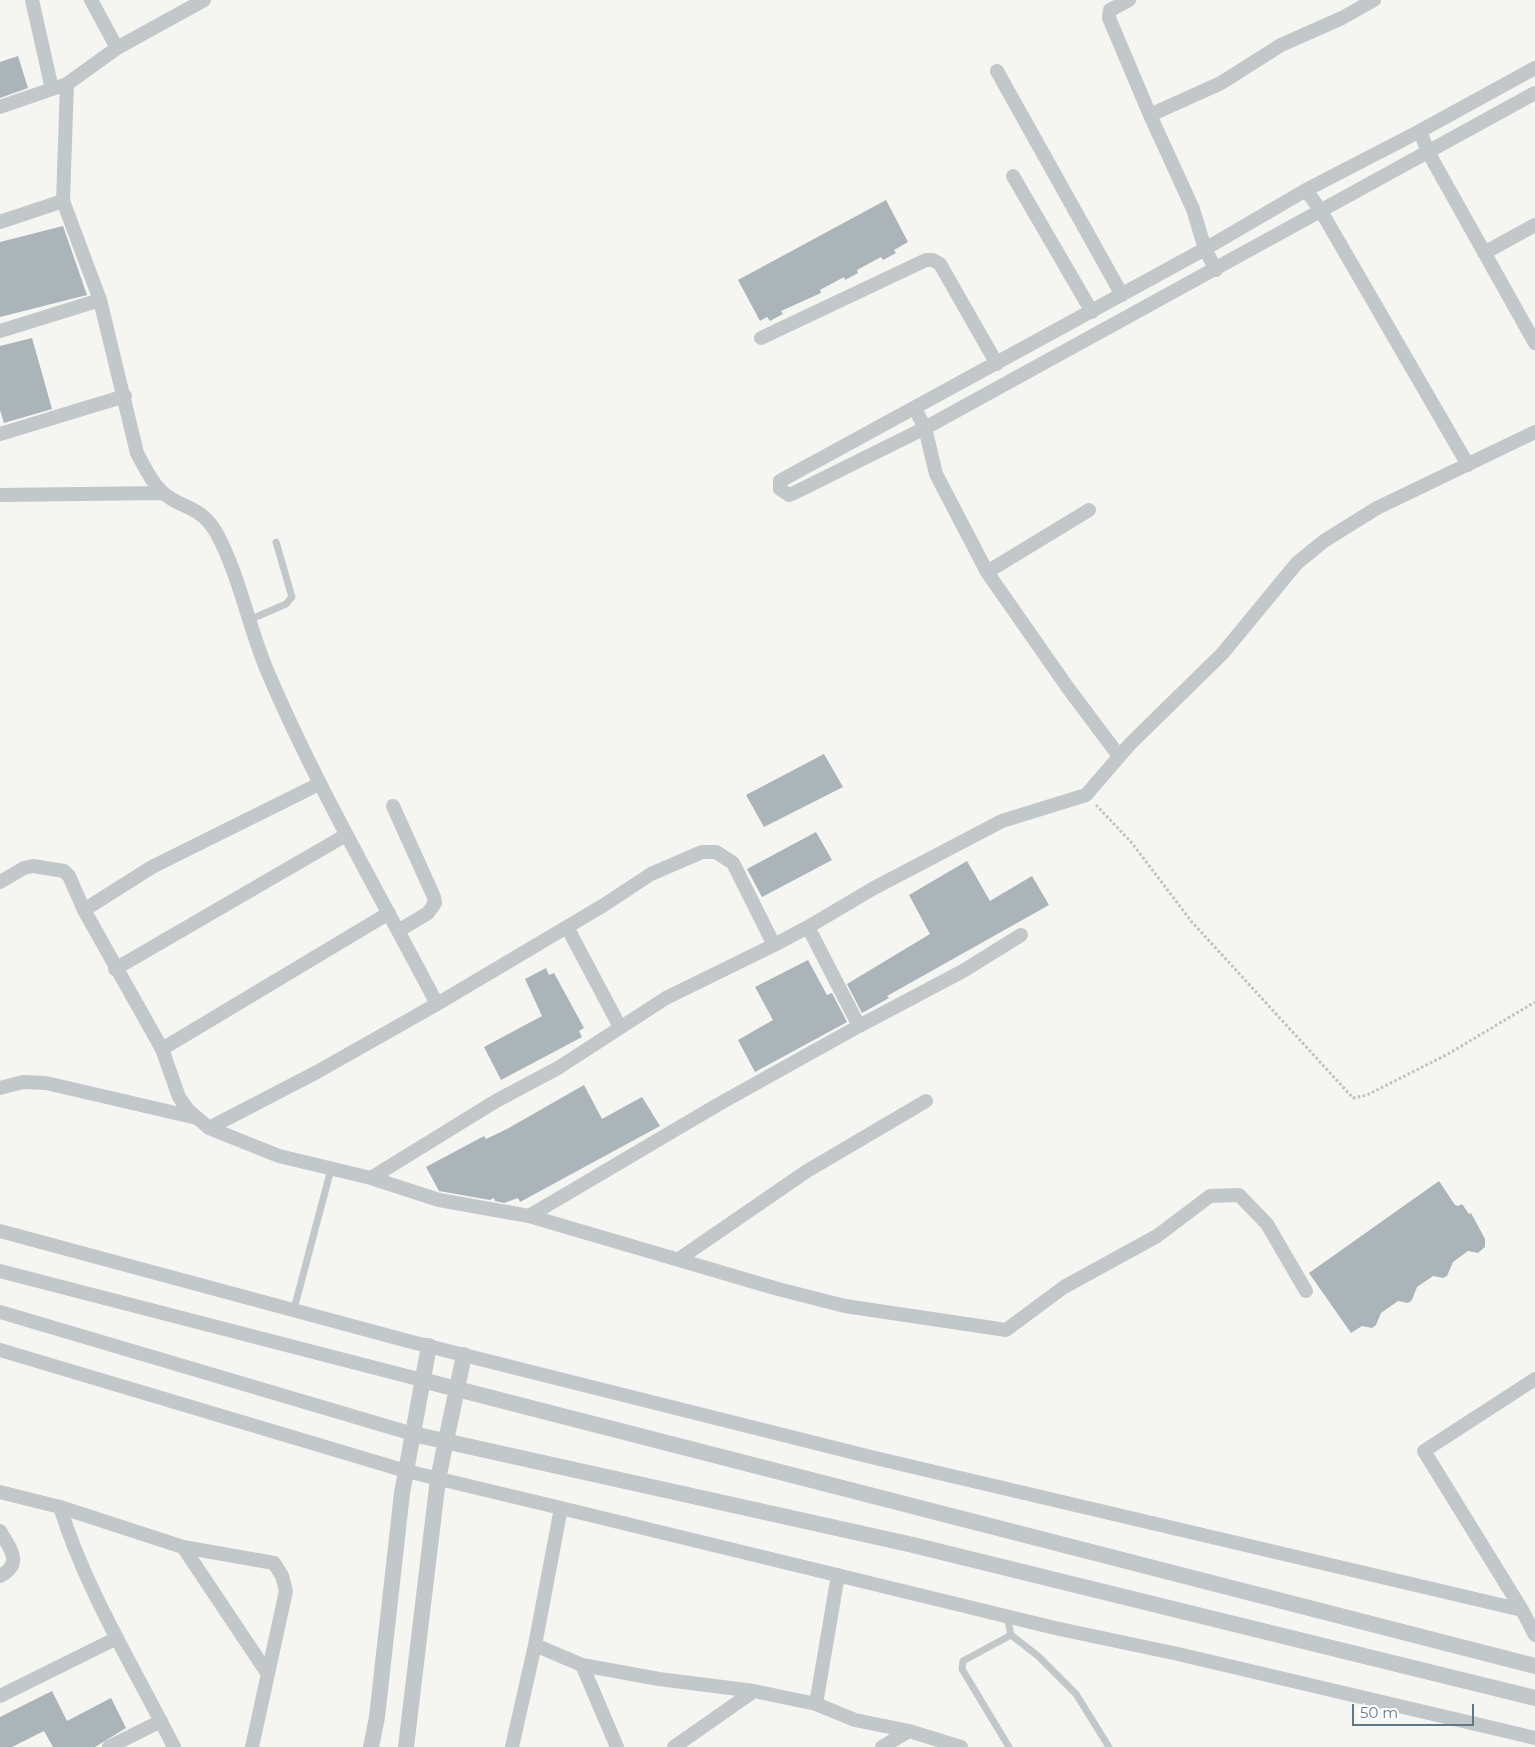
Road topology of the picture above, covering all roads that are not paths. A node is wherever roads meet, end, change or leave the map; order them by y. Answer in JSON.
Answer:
{"nodes":[{"id":1,"x":32,"y":0,"type":"edge"},
{"id":2,"x":91,"y":0,"type":"edge"},
{"id":3,"x":204,"y":0,"type":"edge"},
{"id":4,"x":1129,"y":0,"type":"edge"},
{"id":5,"x":1374,"y":0,"type":"edge"},
{"id":6,"x":117,"y":48,"type":"junction"},
{"id":7,"x":1535,"y":68,"type":"edge"},
{"id":8,"x":997,"y":72,"type":"dead end"},
{"id":9,"x":67,"y":84,"type":"junction"},
{"id":10,"x":52,"y":89,"type":"junction"},
{"id":11,"x":1535,"y":93,"type":"edge"},
{"id":12,"x":0,"y":107,"type":"edge"},
{"id":13,"x":1150,"y":115,"type":"junction"},
{"id":14,"x":1420,"y":131,"type":"junction"},
{"id":15,"x":1428,"y":152,"type":"junction"},
{"id":16,"x":1013,"y":176,"type":"dead end"},
{"id":17,"x":1306,"y":190,"type":"junction"},
{"id":18,"x":63,"y":201,"type":"junction"},
{"id":19,"x":1321,"y":211,"type":"junction"},
{"id":20,"x":0,"y":222,"type":"edge"},
{"id":21,"x":1535,"y":225,"type":"edge"},
{"id":22,"x":1205,"y":249,"type":"junction"},
{"id":23,"x":1484,"y":253,"type":"junction"},
{"id":24,"x":1216,"y":270,"type":"junction"},
{"id":25,"x":1122,"y":295,"type":"junction"},
{"id":26,"x":100,"y":300,"type":"junction"},
{"id":27,"x":1092,"y":312,"type":"junction"},
{"id":28,"x":0,"y":331,"type":"edge"},
{"id":29,"x":761,"y":338,"type":"dead end"},
{"id":30,"x":1535,"y":343,"type":"edge"},
{"id":31,"x":997,"y":364,"type":"junction"},
{"id":32,"x":125,"y":396,"type":"junction"},
{"id":33,"x":915,"y":409,"type":"junction"},
{"id":34,"x":925,"y":428,"type":"junction"},
{"id":35,"x":1535,"y":432,"type":"edge"},
{"id":36,"x":0,"y":434,"type":"edge"},
{"id":37,"x":1468,"y":464,"type":"junction"},
{"id":38,"x":162,"y":492,"type":"junction"},
{"id":39,"x":0,"y":495,"type":"edge"},
{"id":40,"x":1089,"y":510,"type":"dead end"},
{"id":41,"x":276,"y":542,"type":"dead end"},
{"id":42,"x":987,"y":572,"type":"junction"},
{"id":43,"x":248,"y":620,"type":"junction"},
{"id":44,"x":1119,"y":756,"type":"junction"},
{"id":45,"x":319,"y":784,"type":"junction"},
{"id":46,"x":393,"y":806,"type":"dead end"},
{"id":47,"x":346,"y":834,"type":"junction"},
{"id":48,"x":0,"y":882,"type":"edge"},
{"id":49,"x":84,"y":910,"type":"junction"},
{"id":50,"x":389,"y":913,"type":"junction"},
{"id":51,"x":567,"y":927,"type":"junction"},
{"id":52,"x":808,"y":927,"type":"junction"},
{"id":53,"x":398,"y":931,"type":"junction"},
{"id":54,"x":1021,"y":935,"type":"dead end"},
{"id":55,"x":774,"y":945,"type":"junction"},
{"id":56,"x":116,"y":969,"type":"junction"},
{"id":57,"x":437,"y":1004,"type":"junction"},
{"id":58,"x":859,"y":1026,"type":"junction"},
{"id":59,"x":620,"y":1027,"type":"junction"},
{"id":60,"x":162,"y":1049,"type":"junction"},
{"id":61,"x":0,"y":1088,"type":"edge"},
{"id":62,"x":926,"y":1102,"type":"dead end"},
{"id":63,"x":197,"y":1118,"type":"junction"},
{"id":64,"x":209,"y":1128,"type":"junction"},
{"id":65,"x":331,"y":1169,"type":"junction"},
{"id":66,"x":370,"y":1178,"type":"junction"},
{"id":67,"x":529,"y":1216,"type":"junction"},
{"id":68,"x":0,"y":1231,"type":"edge"},
{"id":69,"x":679,"y":1259,"type":"junction"},
{"id":70,"x":0,"y":1271,"type":"edge"},
{"id":71,"x":1306,"y":1290,"type":"dead end"},
{"id":72,"x":294,"y":1309,"type":"junction"},
{"id":73,"x":0,"y":1312,"type":"edge"},
{"id":74,"x":429,"y":1346,"type":"junction"},
{"id":75,"x":0,"y":1350,"type":"edge"},
{"id":76,"x":464,"y":1355,"type":"junction"},
{"id":77,"x":1535,"y":1378,"type":"edge"},
{"id":78,"x":422,"y":1380,"type":"junction"},
{"id":79,"x":456,"y":1390,"type":"junction"},
{"id":80,"x":412,"y":1434,"type":"junction"},
{"id":81,"x":444,"y":1442,"type":"junction"},
{"id":82,"x":406,"y":1471,"type":"junction"},
{"id":83,"x":438,"y":1479,"type":"junction"},
{"id":84,"x":0,"y":1492,"type":"edge"},
{"id":85,"x":60,"y":1507,"type":"junction"},
{"id":86,"x":561,"y":1508,"type":"junction"},
{"id":87,"x":0,"y":1531,"type":"edge"},
{"id":88,"x":184,"y":1547,"type":"junction"},
{"id":89,"x":838,"y":1575,"type":"junction"},
{"id":90,"x":0,"y":1576,"type":"edge"},
{"id":91,"x":1522,"y":1610,"type":"junction"},
{"id":92,"x":1007,"y":1616,"type":"junction"},
{"id":93,"x":1010,"y":1635,"type":"junction"},
{"id":94,"x":1535,"y":1635,"type":"edge"},
{"id":95,"x":117,"y":1638,"type":"junction"},
{"id":96,"x":535,"y":1644,"type":"junction"},
{"id":97,"x":582,"y":1665,"type":"junction"},
{"id":98,"x":1535,"y":1666,"type":"edge"},
{"id":99,"x":268,"y":1674,"type":"junction"},
{"id":100,"x":754,"y":1691,"type":"junction"},
{"id":101,"x":0,"y":1696,"type":"edge"},
{"id":102,"x":1535,"y":1698,"type":"edge"},
{"id":103,"x":816,"y":1704,"type":"junction"},
{"id":104,"x":161,"y":1720,"type":"junction"},
{"id":105,"x":909,"y":1731,"type":"junction"},
{"id":106,"x":1535,"y":1738,"type":"edge"},
{"id":107,"x":109,"y":1747,"type":"edge"},
{"id":108,"x":174,"y":1747,"type":"edge"},
{"id":109,"x":252,"y":1747,"type":"edge"},
{"id":110,"x":371,"y":1747,"type":"edge"},
{"id":111,"x":406,"y":1747,"type":"edge"},
{"id":112,"x":512,"y":1747,"type":"edge"},
{"id":113,"x":617,"y":1747,"type":"edge"},
{"id":114,"x":674,"y":1747,"type":"edge"},
{"id":115,"x":882,"y":1747,"type":"edge"},
{"id":116,"x":961,"y":1747,"type":"edge"},
{"id":117,"x":1009,"y":1747,"type":"edge"},
{"id":118,"x":1109,"y":1747,"type":"edge"}],
"edges":[{"from":1,"to":10,"type":"street"},
{"from":2,"to":6,"type":"street"},
{"from":3,"to":6,"type":"street"},
{"from":4,"to":13,"type":"street"},
{"from":5,"to":13,"type":"street"},
{"from":6,"to":9,"type":"street"},
{"from":7,"to":14,"type":"street"},
{"from":8,"to":25,"type":"street"},
{"from":9,"to":10,"type":"street"},
{"from":9,"to":18,"type":"street"},
{"from":10,"to":12,"type":"street"},
{"from":11,"to":15,"type":"street"},
{"from":13,"to":22,"type":"street"},
{"from":14,"to":15,"type":"street"},
{"from":14,"to":17,"type":"street"},
{"from":15,"to":19,"type":"street"},
{"from":15,"to":23,"type":"street"},
{"from":16,"to":27,"type":"street"},
{"from":17,"to":19,"type":"street"},
{"from":17,"to":22,"type":"street"},
{"from":18,"to":20,"type":"street"},
{"from":18,"to":26,"type":"street"},
{"from":19,"to":24,"type":"street"},
{"from":19,"to":37,"type":"street"},
{"from":21,"to":23,"type":"street"},
{"from":22,"to":24,"type":"street"},
{"from":22,"to":25,"type":"street"},
{"from":23,"to":30,"type":"street"},
{"from":24,"to":34,"type":"street"},
{"from":25,"to":27,"type":"street"},
{"from":26,"to":28,"type":"street"},
{"from":26,"to":32,"type":"street"},
{"from":27,"to":31,"type":"street"},
{"from":29,"to":31,"type":"street"},
{"from":31,"to":33,"type":"street"},
{"from":32,"to":36,"type":"street"},
{"from":32,"to":38,"type":"street"},
{"from":33,"to":34,"type":"street"},
{"from":33,"to":34,"type":"street"},
{"from":34,"to":42,"type":"street"},
{"from":35,"to":37,"type":"street"},
{"from":37,"to":44,"type":"street"},
{"from":38,"to":39,"type":"street"},
{"from":38,"to":43,"type":"street"},
{"from":40,"to":42,"type":"street"},
{"from":41,"to":43,"type":"lane"},
{"from":42,"to":44,"type":"street"},
{"from":43,"to":45,"type":"street"},
{"from":44,"to":52,"type":"street"},
{"from":45,"to":47,"type":"street"},
{"from":45,"to":49,"type":"street"},
{"from":46,"to":53,"type":"street"},
{"from":47,"to":50,"type":"street"},
{"from":47,"to":56,"type":"street"},
{"from":48,"to":49,"type":"street"},
{"from":49,"to":56,"type":"street"},
{"from":50,"to":53,"type":"street"},
{"from":50,"to":60,"type":"street"},
{"from":51,"to":55,"type":"street"},
{"from":51,"to":57,"type":"street"},
{"from":51,"to":59,"type":"street"},
{"from":52,"to":55,"type":"street"},
{"from":52,"to":58,"type":"street"},
{"from":53,"to":57,"type":"street"},
{"from":54,"to":58,"type":"street"},
{"from":55,"to":59,"type":"street"},
{"from":56,"to":60,"type":"street"},
{"from":57,"to":64,"type":"street"},
{"from":58,"to":67,"type":"street"},
{"from":59,"to":66,"type":"street"},
{"from":60,"to":63,"type":"street"},
{"from":61,"to":63,"type":"street"},
{"from":62,"to":69,"type":"street"},
{"from":63,"to":64,"type":"street"},
{"from":64,"to":65,"type":"street"},
{"from":65,"to":66,"type":"street"},
{"from":65,"to":72,"type":"lane"},
{"from":66,"to":67,"type":"street"},
{"from":67,"to":69,"type":"street"},
{"from":68,"to":72,"type":"street"},
{"from":69,"to":71,"type":"street"},
{"from":70,"to":78,"type":"street"},
{"from":72,"to":74,"type":"street"},
{"from":73,"to":80,"type":"street"},
{"from":74,"to":76,"type":"street"},
{"from":74,"to":78,"type":"street"},
{"from":75,"to":82,"type":"street"},
{"from":76,"to":79,"type":"street"},
{"from":76,"to":91,"type":"street"},
{"from":77,"to":91,"type":"street"},
{"from":78,"to":79,"type":"street"},
{"from":78,"to":80,"type":"street"},
{"from":79,"to":81,"type":"street"},
{"from":79,"to":98,"type":"street"},
{"from":80,"to":81,"type":"street"},
{"from":80,"to":82,"type":"street"},
{"from":81,"to":83,"type":"street"},
{"from":81,"to":102,"type":"street"},
{"from":82,"to":83,"type":"street"},
{"from":82,"to":110,"type":"street"},
{"from":83,"to":86,"type":"street"},
{"from":83,"to":111,"type":"street"},
{"from":84,"to":85,"type":"street"},
{"from":85,"to":88,"type":"street"},
{"from":85,"to":95,"type":"street"},
{"from":86,"to":89,"type":"street"},
{"from":86,"to":96,"type":"street"},
{"from":87,"to":90,"type":"street"},
{"from":88,"to":99,"type":"street"},
{"from":88,"to":99,"type":"street"},
{"from":89,"to":92,"type":"street"},
{"from":89,"to":103,"type":"street"},
{"from":91,"to":94,"type":"street"},
{"from":92,"to":93,"type":"lane"},
{"from":92,"to":106,"type":"street"},
{"from":93,"to":117,"type":"lane"},
{"from":93,"to":118,"type":"lane"},
{"from":95,"to":101,"type":"street"},
{"from":95,"to":104,"type":"street"},
{"from":96,"to":97,"type":"street"},
{"from":96,"to":112,"type":"street"},
{"from":97,"to":100,"type":"street"},
{"from":97,"to":113,"type":"street"},
{"from":99,"to":109,"type":"street"},
{"from":100,"to":103,"type":"street"},
{"from":100,"to":114,"type":"street"},
{"from":103,"to":105,"type":"street"},
{"from":104,"to":107,"type":"street"},
{"from":104,"to":108,"type":"street"},
{"from":105,"to":115,"type":"street"},
{"from":105,"to":116,"type":"street"}]}
